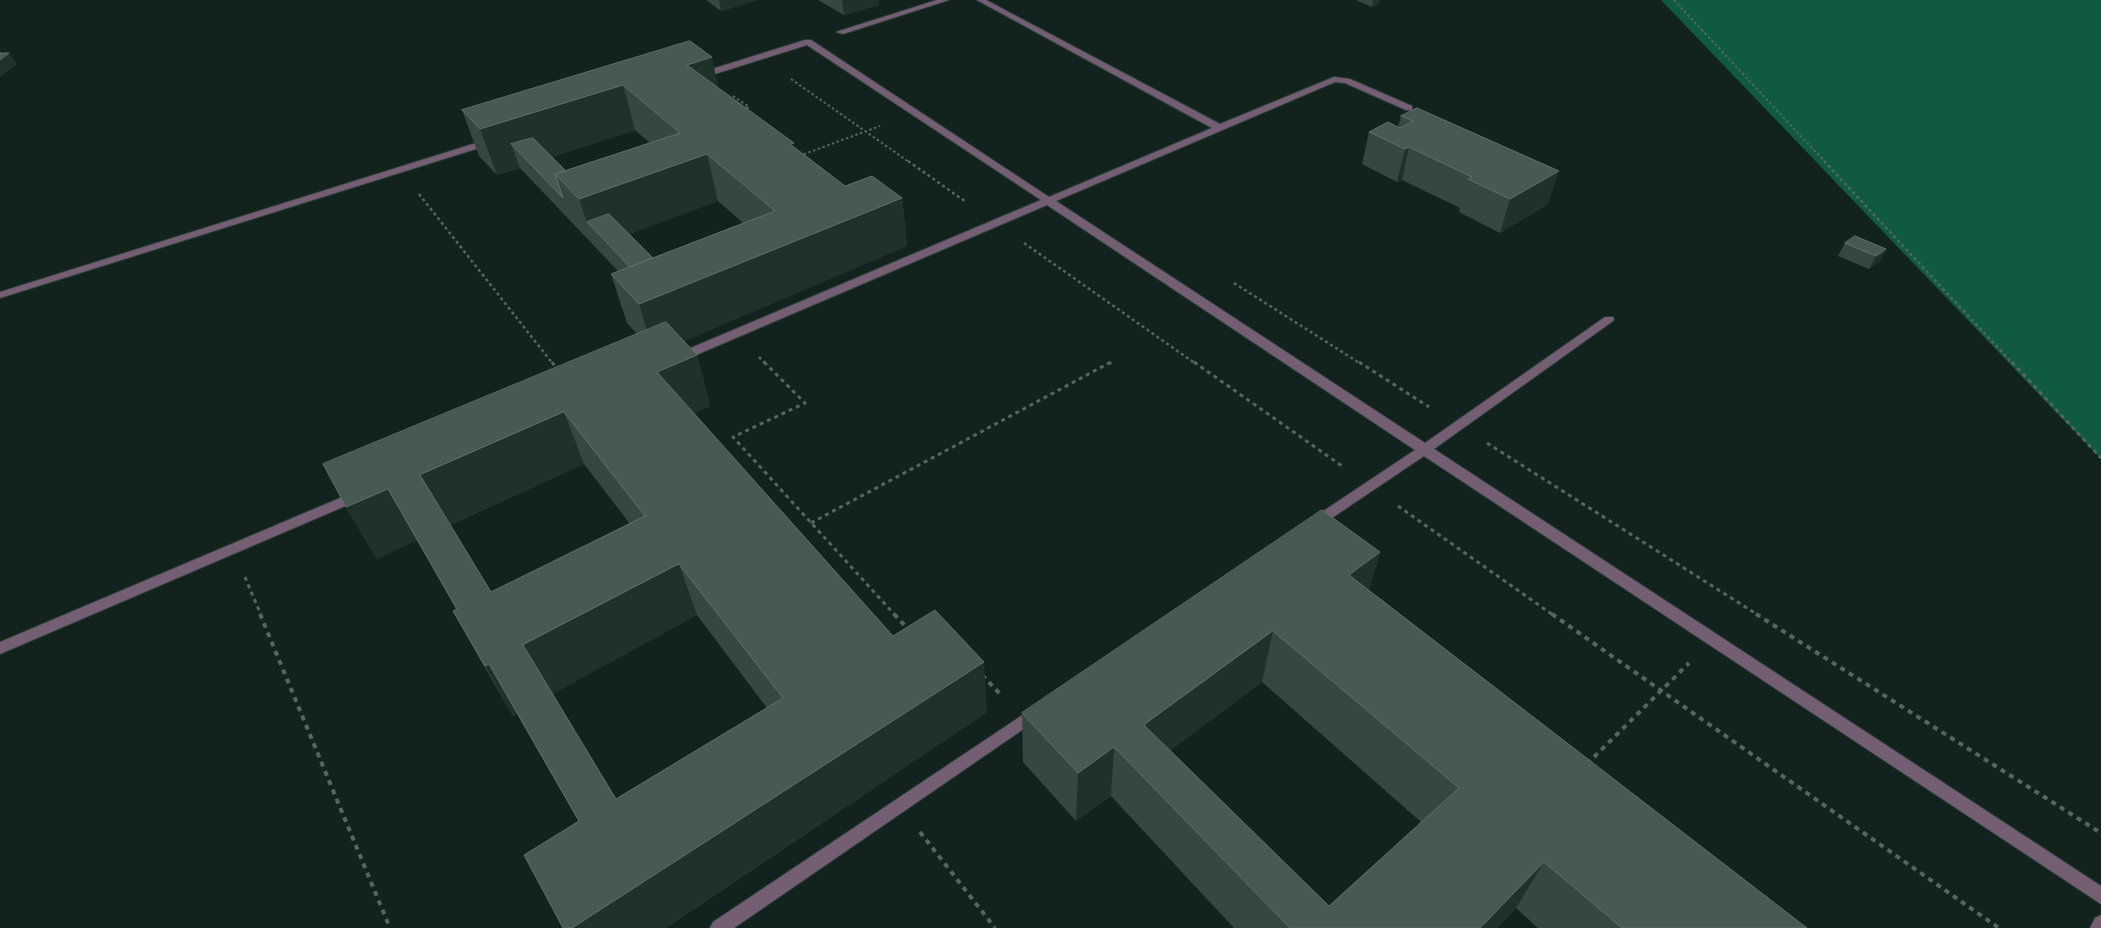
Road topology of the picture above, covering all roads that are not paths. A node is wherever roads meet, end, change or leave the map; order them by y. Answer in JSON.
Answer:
{"nodes":[{"id":1,"x":944,"y":0,"type":"edge"},
{"id":2,"x":980,"y":0,"type":"edge"},
{"id":3,"x":840,"y":32,"type":"dead end"},
{"id":4,"x":686,"y":80,"type":"edge"},
{"id":5,"x":1409,"y":108,"type":"dead end"},
{"id":6,"x":1218,"y":128,"type":"junction"},
{"id":7,"x":505,"y":137,"type":"edge"},
{"id":8,"x":1047,"y":200,"type":"junction"},
{"id":9,"x":0,"y":295,"type":"edge"},
{"id":10,"x":1609,"y":319,"type":"dead end"},
{"id":11,"x":663,"y":365,"type":"edge"},
{"id":12,"x":1423,"y":448,"type":"junction"},
{"id":13,"x":371,"y":490,"type":"edge"},
{"id":14,"x":1307,"y":528,"type":"edge"},
{"id":15,"x":0,"y":648,"type":"edge"},
{"id":16,"x":1048,"y":704,"type":"edge"},
{"id":17,"x":2101,"y":896,"type":"edge"},
{"id":18,"x":2101,"y":924,"type":"edge"},
{"id":19,"x":719,"y":928,"type":"edge"},
{"id":20,"x":2099,"y":928,"type":"edge"}],
"edges":[{"from":1,"to":3,"type":"lane"},
{"from":2,"to":6,"type":"lane"},
{"from":4,"to":8,"type":"lane"},
{"from":5,"to":6,"type":"lane"},
{"from":6,"to":8,"type":"lane"},
{"from":7,"to":9,"type":"lane"},
{"from":8,"to":11,"type":"lane"},
{"from":8,"to":12,"type":"lane"},
{"from":10,"to":12,"type":"lane"},
{"from":12,"to":14,"type":"lane"},
{"from":12,"to":17,"type":"lane"},
{"from":13,"to":15,"type":"lane"},
{"from":16,"to":19,"type":"lane"},
{"from":18,"to":20,"type":"lane"}]}
